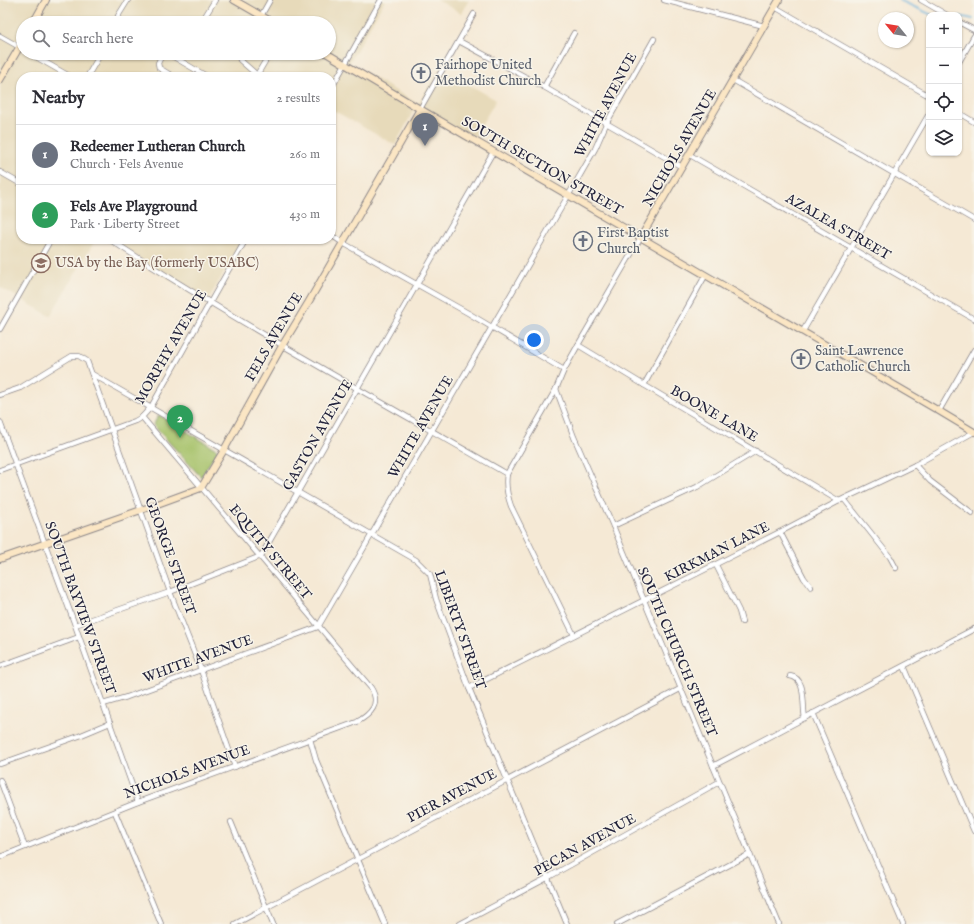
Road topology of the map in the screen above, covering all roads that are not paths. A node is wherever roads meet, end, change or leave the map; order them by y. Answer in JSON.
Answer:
{"nodes":[{"id":1,"x":46,"y":0,"type":"edge"},
{"id":2,"x":128,"y":0,"type":"edge"},
{"id":3,"x":215,"y":0,"type":"edge"},
{"id":4,"x":234,"y":0,"type":"edge"},
{"id":5,"x":270,"y":0,"type":"edge"},
{"id":6,"x":381,"y":0,"type":"edge"},
{"id":7,"x":664,"y":0,"type":"edge"},
{"id":8,"x":779,"y":0,"type":"edge"},
{"id":9,"x":921,"y":0,"type":"edge"},
{"id":10,"x":775,"y":7,"type":"junction"},
{"id":11,"x":942,"y":12,"type":"edge"},
{"id":12,"x":474,"y":14,"type":"dead end"},
{"id":13,"x":37,"y":16,"type":"edge"},
{"id":14,"x":118,"y":16,"type":"edge"},
{"id":15,"x":205,"y":16,"type":"edge"},
{"id":16,"x":261,"y":16,"type":"joint"},
{"id":17,"x":962,"y":24,"type":"edge"},
{"id":18,"x":764,"y":26,"type":"junction"},
{"id":19,"x":974,"y":30,"type":"edge"},
{"id":20,"x":574,"y":33,"type":"dead end"},
{"id":21,"x":0,"y":36,"type":"edge"},
{"id":22,"x":974,"y":36,"type":"edge"},
{"id":23,"x":654,"y":39,"type":"dead end"},
{"id":24,"x":460,"y":41,"type":"junction"},
{"id":25,"x":16,"y":45,"type":"edge"},
{"id":26,"x":16,"y":56,"type":"edge"},
{"id":27,"x":962,"y":57,"type":"edge"},
{"id":28,"x":336,"y":59,"type":"edge"},
{"id":29,"x":41,"y":60,"type":"edge"},
{"id":30,"x":96,"y":60,"type":"edge"},
{"id":31,"x":160,"y":60,"type":"edge"},
{"id":32,"x":180,"y":60,"type":"edge"},
{"id":33,"x":240,"y":60,"type":"dead end"},
{"id":34,"x":266,"y":60,"type":"edge"},
{"id":35,"x":345,"y":64,"type":"junction"},
{"id":36,"x":62,"y":72,"type":"edge"},
{"id":37,"x":90,"y":72,"type":"edge"},
{"id":38,"x":166,"y":72,"type":"edge"},
{"id":39,"x":200,"y":72,"type":"edge"},
{"id":40,"x":254,"y":72,"type":"edge"},
{"id":41,"x":259,"y":72,"type":"edge"},
{"id":42,"x":336,"y":79,"type":"edge"},
{"id":43,"x":0,"y":80,"type":"edge"},
{"id":44,"x":733,"y":80,"type":"junction"},
{"id":45,"x":544,"y":87,"type":"junction"},
{"id":46,"x":926,"y":94,"type":"edge"},
{"id":47,"x":420,"y":109,"type":"junction"},
{"id":48,"x":962,"y":115,"type":"edge"},
{"id":49,"x":926,"y":119,"type":"edge"},
{"id":50,"x":974,"y":122,"type":"edge"},
{"id":51,"x":606,"y":124,"type":"junction"},
{"id":52,"x":493,"y":152,"type":"junction"},
{"id":53,"x":690,"y":155,"type":"junction"},
{"id":54,"x":682,"y":167,"type":"junction"},
{"id":55,"x":0,"y":172,"type":"edge"},
{"id":56,"x":894,"y":173,"type":"junction"},
{"id":57,"x":16,"y":181,"type":"edge"},
{"id":58,"x":569,"y":195,"type":"junction"},
{"id":59,"x":974,"y":220,"type":"edge"},
{"id":60,"x":641,"y":237,"type":"junction"},
{"id":61,"x":336,"y":238,"type":"edge"},
{"id":62,"x":343,"y":243,"type":"junction"},
{"id":63,"x":48,"y":244,"type":"edge"},
{"id":64,"x":117,"y":244,"type":"edge"},
{"id":65,"x":243,"y":244,"type":"edge"},
{"id":66,"x":851,"y":247,"type":"junction"},
{"id":67,"x":705,"y":276,"type":"junction"},
{"id":68,"x":417,"y":285,"type":"junction"},
{"id":69,"x":210,"y":303,"type":"junction"},
{"id":70,"x":974,"y":319,"type":"edge"},
{"id":71,"x":492,"y":327,"type":"junction"},
{"id":72,"x":0,"y":329,"type":"edge"},
{"id":73,"x":803,"y":331,"type":"junction"},
{"id":74,"x":578,"y":345,"type":"junction"},
{"id":75,"x":282,"y":346,"type":"junction"},
{"id":76,"x":974,"y":350,"type":"edge"},
{"id":77,"x":564,"y":370,"type":"junction"},
{"id":78,"x":92,"y":374,"type":"junction"},
{"id":79,"x":644,"y":385,"type":"junction"},
{"id":80,"x":357,"y":389,"type":"junction"},
{"id":81,"x":556,"y":389,"type":"junction"},
{"id":82,"x":0,"y":395,"type":"edge"},
{"id":83,"x":151,"y":407,"type":"junction"},
{"id":84,"x":939,"y":411,"type":"junction"},
{"id":85,"x":142,"y":417,"type":"junction"},
{"id":86,"x":0,"y":422,"type":"edge"},
{"id":87,"x":112,"y":430,"type":"junction"},
{"id":88,"x":432,"y":431,"type":"junction"},
{"id":89,"x":974,"y":432,"type":"edge"},
{"id":90,"x":224,"y":450,"type":"junction"},
{"id":91,"x":756,"y":450,"type":"junction"},
{"id":92,"x":16,"y":464,"type":"junction"},
{"id":93,"x":915,"y":465,"type":"junction"},
{"id":94,"x":0,"y":470,"type":"edge"},
{"id":95,"x":507,"y":474,"type":"junction"},
{"id":96,"x":201,"y":488,"type":"junction"},
{"id":97,"x":298,"y":492,"type":"junction"},
{"id":98,"x":842,"y":500,"type":"junction"},
{"id":99,"x":141,"y":510,"type":"junction"},
{"id":100,"x":972,"y":513,"type":"dead end"},
{"id":101,"x":613,"y":526,"type":"junction"},
{"id":102,"x":780,"y":532,"type":"junction"},
{"id":103,"x":372,"y":534,"type":"junction"},
{"id":104,"x":45,"y":544,"type":"junction"},
{"id":105,"x":261,"y":556,"type":"junction"},
{"id":106,"x":0,"y":559,"type":"edge"},
{"id":107,"x":716,"y":565,"type":"junction"},
{"id":108,"x":896,"y":568,"type":"dead end"},
{"id":109,"x":811,"y":587,"type":"dead end"},
{"id":110,"x":170,"y":592,"type":"junction"},
{"id":111,"x":643,"y":601,"type":"junction"},
{"id":112,"x":742,"y":622,"type":"dead end"},
{"id":113,"x":75,"y":625,"type":"junction"},
{"id":114,"x":318,"y":627,"type":"junction"},
{"id":115,"x":974,"y":629,"type":"edge"},
{"id":116,"x":574,"y":635,"type":"junction"},
{"id":117,"x":78,"y":637,"type":"junction"},
{"id":118,"x":0,"y":666,"type":"edge"},
{"id":119,"x":904,"y":666,"type":"junction"},
{"id":120,"x":201,"y":670,"type":"junction"},
{"id":121,"x":790,"y":676,"type":"dead end"},
{"id":122,"x":469,"y":688,"type":"junction"},
{"id":123,"x":680,"y":688,"type":"junction"},
{"id":124,"x":375,"y":703,"type":"joint"},
{"id":125,"x":103,"y":704,"type":"junction"},
{"id":126,"x":814,"y":713,"type":"junction"},
{"id":127,"x":805,"y":718,"type":"junction"},
{"id":128,"x":110,"y":723,"type":"junction"},
{"id":129,"x":310,"y":739,"type":"junction"},
{"id":130,"x":0,"y":764,"type":"edge"},
{"id":131,"x":713,"y":766,"type":"junction"},
{"id":132,"x":235,"y":768,"type":"junction"},
{"id":133,"x":0,"y":780,"type":"edge"},
{"id":134,"x":506,"y":780,"type":"junction"},
{"id":135,"x":719,"y":782,"type":"junction"},
{"id":136,"x":138,"y":802,"type":"junction"},
{"id":137,"x":115,"y":812,"type":"junction"},
{"id":138,"x":231,"y":822,"type":"dead end"},
{"id":139,"x":974,"y":831,"type":"edge"},
{"id":140,"x":25,"y":847,"type":"junction"},
{"id":141,"x":750,"y":854,"type":"junction"},
{"id":142,"x":0,"y":857,"type":"edge"},
{"id":143,"x":358,"y":860,"type":"junction"},
{"id":144,"x":547,"y":878,"type":"junction"},
{"id":145,"x":266,"y":908,"type":"junction"},
{"id":146,"x":161,"y":924,"type":"edge"},
{"id":147,"x":235,"y":924,"type":"edge"},
{"id":148,"x":273,"y":924,"type":"edge"},
{"id":149,"x":385,"y":924,"type":"edge"},
{"id":150,"x":460,"y":924,"type":"edge"},
{"id":151,"x":567,"y":924,"type":"edge"},
{"id":152,"x":617,"y":924,"type":"edge"},
{"id":153,"x":778,"y":924,"type":"edge"},
{"id":154,"x":903,"y":924,"type":"edge"}],
"edges":[{"from":1,"to":13,"type":"street"},
{"from":2,"to":14,"type":"street"},
{"from":3,"to":15,"type":"street"},
{"from":4,"to":16,"type":"street"},
{"from":5,"to":16,"type":"street"},
{"from":6,"to":35,"type":"street"},
{"from":7,"to":18,"type":"street"},
{"from":8,"to":10,"type":"street","name":"NICHOLS AVENUE"},
{"from":9,"to":11,"type":"street"},
{"from":10,"to":18,"type":"street","name":"NICHOLS AVENUE"},
{"from":10,"to":46,"type":"street"},
{"from":12,"to":24,"type":"street","name":"FELS AVENUE"},
{"from":17,"to":19,"type":"street"},
{"from":18,"to":44,"type":"street","name":"NICHOLS AVENUE"},
{"from":20,"to":45,"type":"street"},
{"from":21,"to":25,"type":"street"},
{"from":22,"to":27,"type":"street"},
{"from":23,"to":51,"type":"street","name":"WHITE AVENUE"},
{"from":24,"to":45,"type":"street"},
{"from":24,"to":47,"type":"street","name":"FELS AVENUE"},
{"from":26,"to":43,"type":"street"},
{"from":28,"to":35,"type":"street","name":"SOUTH SECTION STREET"},
{"from":29,"to":36,"type":"street"},
{"from":30,"to":37,"type":"street"},
{"from":31,"to":38,"type":"street"},
{"from":32,"to":39,"type":"street"},
{"from":33,"to":40,"type":"street"},
{"from":34,"to":41,"type":"street"},
{"from":35,"to":42,"type":"street"},
{"from":35,"to":47,"type":"street","name":"SOUTH SECTION STREET"},
{"from":44,"to":53,"type":"street","name":"NICHOLS AVENUE"},
{"from":44,"to":56,"type":"street"},
{"from":45,"to":51,"type":"street"},
{"from":47,"to":52,"type":"street","name":"SOUTH SECTION STREET"},
{"from":47,"to":62,"type":"street","name":"FELS AVENUE"},
{"from":48,"to":50,"type":"street"},
{"from":49,"to":56,"type":"street"},
{"from":51,"to":54,"type":"street"},
{"from":51,"to":58,"type":"street","name":"WHITE AVENUE"},
{"from":52,"to":58,"type":"street","name":"SOUTH SECTION STREET"},
{"from":52,"to":68,"type":"street","name":"GASTON AVENUE"},
{"from":53,"to":54,"type":"street","name":"NICHOLS AVENUE"},
{"from":53,"to":66,"type":"street","name":"AZALEA STREET"},
{"from":54,"to":60,"type":"street","name":"NICHOLS AVENUE"},
{"from":55,"to":57,"type":"street"},
{"from":56,"to":59,"type":"street"},
{"from":56,"to":66,"type":"street"},
{"from":58,"to":60,"type":"street","name":"SOUTH SECTION STREET"},
{"from":58,"to":71,"type":"street","name":"WHITE AVENUE"},
{"from":60,"to":67,"type":"street","name":"SOUTH SECTION STREET"},
{"from":60,"to":74,"type":"street","name":"NICHOLS AVENUE"},
{"from":61,"to":62,"type":"street"},
{"from":62,"to":68,"type":"street"},
{"from":62,"to":75,"type":"street","name":"FELS AVENUE"},
{"from":63,"to":72,"type":"street"},
{"from":64,"to":69,"type":"street"},
{"from":65,"to":69,"type":"street","name":"MORPHY AVENUE"},
{"from":66,"to":70,"type":"street","name":"AZALEA STREET"},
{"from":66,"to":73,"type":"street"},
{"from":67,"to":73,"type":"street","name":"SOUTH SECTION STREET"},
{"from":67,"to":79,"type":"street"},
{"from":68,"to":71,"type":"street"},
{"from":68,"to":80,"type":"street","name":"GASTON AVENUE"},
{"from":69,"to":75,"type":"street"},
{"from":69,"to":83,"type":"street","name":"MORPHY AVENUE"},
{"from":71,"to":77,"type":"street"},
{"from":71,"to":88,"type":"street","name":"WHITE AVENUE"},
{"from":73,"to":84,"type":"street","name":"SOUTH SECTION STREET"},
{"from":74,"to":77,"type":"street","name":"NICHOLS AVENUE"},
{"from":74,"to":79,"type":"street","name":"BOONE LANE"},
{"from":75,"to":80,"type":"street"},
{"from":75,"to":90,"type":"street","name":"FELS AVENUE"},
{"from":76,"to":84,"type":"street"},
{"from":77,"to":81,"type":"street","name":"NICHOLS AVENUE"},
{"from":78,"to":82,"type":"street","name":"GEORGE STREET"},
{"from":78,"to":83,"type":"street","name":"LIBERTY STREET"},
{"from":78,"to":87,"type":"street","name":"GEORGE STREET"},
{"from":79,"to":91,"type":"street","name":"BOONE LANE"},
{"from":80,"to":88,"type":"street"},
{"from":80,"to":97,"type":"street","name":"GASTON AVENUE"},
{"from":81,"to":95,"type":"street","name":"NICHOLS AVENUE"},
{"from":81,"to":101,"type":"street","name":"SOUTH CHURCH STREET"},
{"from":83,"to":85,"type":"street","name":"MORPHY AVENUE"},
{"from":83,"to":90,"type":"street","name":"LIBERTY STREET"},
{"from":84,"to":89,"type":"street","name":"SOUTH SECTION STREET"},
{"from":85,"to":87,"type":"street","name":"MORPHY AVENUE"},
{"from":85,"to":96,"type":"street","name":"EQUITY STREET"},
{"from":86,"to":92,"type":"street","name":"SOUTH BAYVIEW STREET"},
{"from":87,"to":92,"type":"street","name":"MORPHY AVENUE"},
{"from":87,"to":99,"type":"street","name":"GEORGE STREET"},
{"from":88,"to":95,"type":"street"},
{"from":88,"to":103,"type":"street","name":"WHITE AVENUE"},
{"from":89,"to":93,"type":"street","name":"KIRKMAN LANE"},
{"from":90,"to":96,"type":"street","name":"FELS AVENUE"},
{"from":90,"to":97,"type":"street","name":"LIBERTY STREET"},
{"from":91,"to":98,"type":"street","name":"BOONE LANE"},
{"from":91,"to":101,"type":"street"},
{"from":92,"to":94,"type":"street","name":"MORPHY AVENUE"},
{"from":92,"to":104,"type":"street","name":"SOUTH BAYVIEW STREET"},
{"from":93,"to":98,"type":"street","name":"KIRKMAN LANE"},
{"from":93,"to":100,"type":"street"},
{"from":95,"to":116,"type":"street"},
{"from":96,"to":99,"type":"street"},
{"from":96,"to":105,"type":"street","name":"EQUITY STREET"},
{"from":97,"to":103,"type":"street","name":"LIBERTY STREET"},
{"from":97,"to":105,"type":"street","name":"GASTON AVENUE"},
{"from":98,"to":102,"type":"street","name":"KIRKMAN LANE"},
{"from":98,"to":108,"type":"street","name":"BOONE LANE"},
{"from":99,"to":104,"type":"street"},
{"from":99,"to":110,"type":"street","name":"GEORGE STREET"},
{"from":101,"to":111,"type":"street","name":"SOUTH CHURCH STREET"},
{"from":102,"to":107,"type":"street","name":"KIRKMAN LANE"},
{"from":102,"to":109,"type":"street"},
{"from":103,"to":114,"type":"street","name":"WHITE AVENUE"},
{"from":103,"to":122,"type":"street","name":"LIBERTY STREET"},
{"from":104,"to":106,"type":"street"},
{"from":104,"to":113,"type":"street","name":"SOUTH BAYVIEW STREET"},
{"from":105,"to":110,"type":"street"},
{"from":105,"to":114,"type":"street","name":"EQUITY STREET"},
{"from":107,"to":111,"type":"street","name":"KIRKMAN LANE"},
{"from":107,"to":112,"type":"street"},
{"from":110,"to":113,"type":"street"},
{"from":110,"to":120,"type":"street","name":"GEORGE STREET"},
{"from":111,"to":116,"type":"street","name":"KIRKMAN LANE"},
{"from":111,"to":123,"type":"street","name":"SOUTH CHURCH STREET"},
{"from":113,"to":117,"type":"street","name":"SOUTH BAYVIEW STREET"},
{"from":114,"to":120,"type":"street","name":"WHITE AVENUE"},
{"from":114,"to":124,"type":"street","name":"EQUITY STREET"},
{"from":115,"to":119,"type":"street"},
{"from":116,"to":122,"type":"street","name":"KIRKMAN LANE"},
{"from":117,"to":118,"type":"street"},
{"from":117,"to":125,"type":"street","name":"SOUTH BAYVIEW STREET"},
{"from":119,"to":126,"type":"street"},
{"from":119,"to":139,"type":"street"},
{"from":120,"to":125,"type":"street","name":"WHITE AVENUE"},
{"from":120,"to":132,"type":"street","name":"GEORGE STREET"},
{"from":121,"to":127,"type":"street"},
{"from":122,"to":134,"type":"street","name":"LIBERTY STREET"},
{"from":123,"to":131,"type":"street","name":"SOUTH CHURCH STREET"},
{"from":123,"to":134,"type":"street","name":"PIER AVENUE"},
{"from":124,"to":129,"type":"street","name":"NICHOLS AVENUE"},
{"from":125,"to":128,"type":"street","name":"SOUTH BAYVIEW STREET"},
{"from":126,"to":127,"type":"street"},
{"from":126,"to":154,"type":"street"},
{"from":127,"to":131,"type":"street"},
{"from":128,"to":130,"type":"street"},
{"from":128,"to":136,"type":"street","name":"SOUTH BAYVIEW STREET"},
{"from":129,"to":132,"type":"street","name":"NICHOLS AVENUE"},
{"from":129,"to":143,"type":"street"},
{"from":131,"to":135,"type":"street","name":"SOUTH CHURCH STREET"},
{"from":132,"to":136,"type":"street","name":"NICHOLS AVENUE"},
{"from":133,"to":140,"type":"street"},
{"from":134,"to":143,"type":"street","name":"PIER AVENUE"},
{"from":134,"to":144,"type":"street","name":"LIBERTY STREET"},
{"from":135,"to":141,"type":"street","name":"SOUTH CHURCH STREET"},
{"from":135,"to":144,"type":"street","name":"PECAN AVENUE"},
{"from":136,"to":137,"type":"street","name":"NICHOLS AVENUE"},
{"from":137,"to":140,"type":"street","name":"NICHOLS AVENUE"},
{"from":137,"to":146,"type":"street"},
{"from":138,"to":145,"type":"street"},
{"from":140,"to":142,"type":"street","name":"NICHOLS AVENUE"},
{"from":141,"to":152,"type":"street"},
{"from":141,"to":153,"type":"street","name":"SOUTH CHURCH STREET"},
{"from":143,"to":145,"type":"street","name":"PIER AVENUE"},
{"from":143,"to":149,"type":"street"},
{"from":144,"to":150,"type":"street","name":"PECAN AVENUE"},
{"from":144,"to":151,"type":"street","name":"LIBERTY STREET"},
{"from":145,"to":147,"type":"street","name":"PIER AVENUE"},
{"from":145,"to":148,"type":"street"}]}
